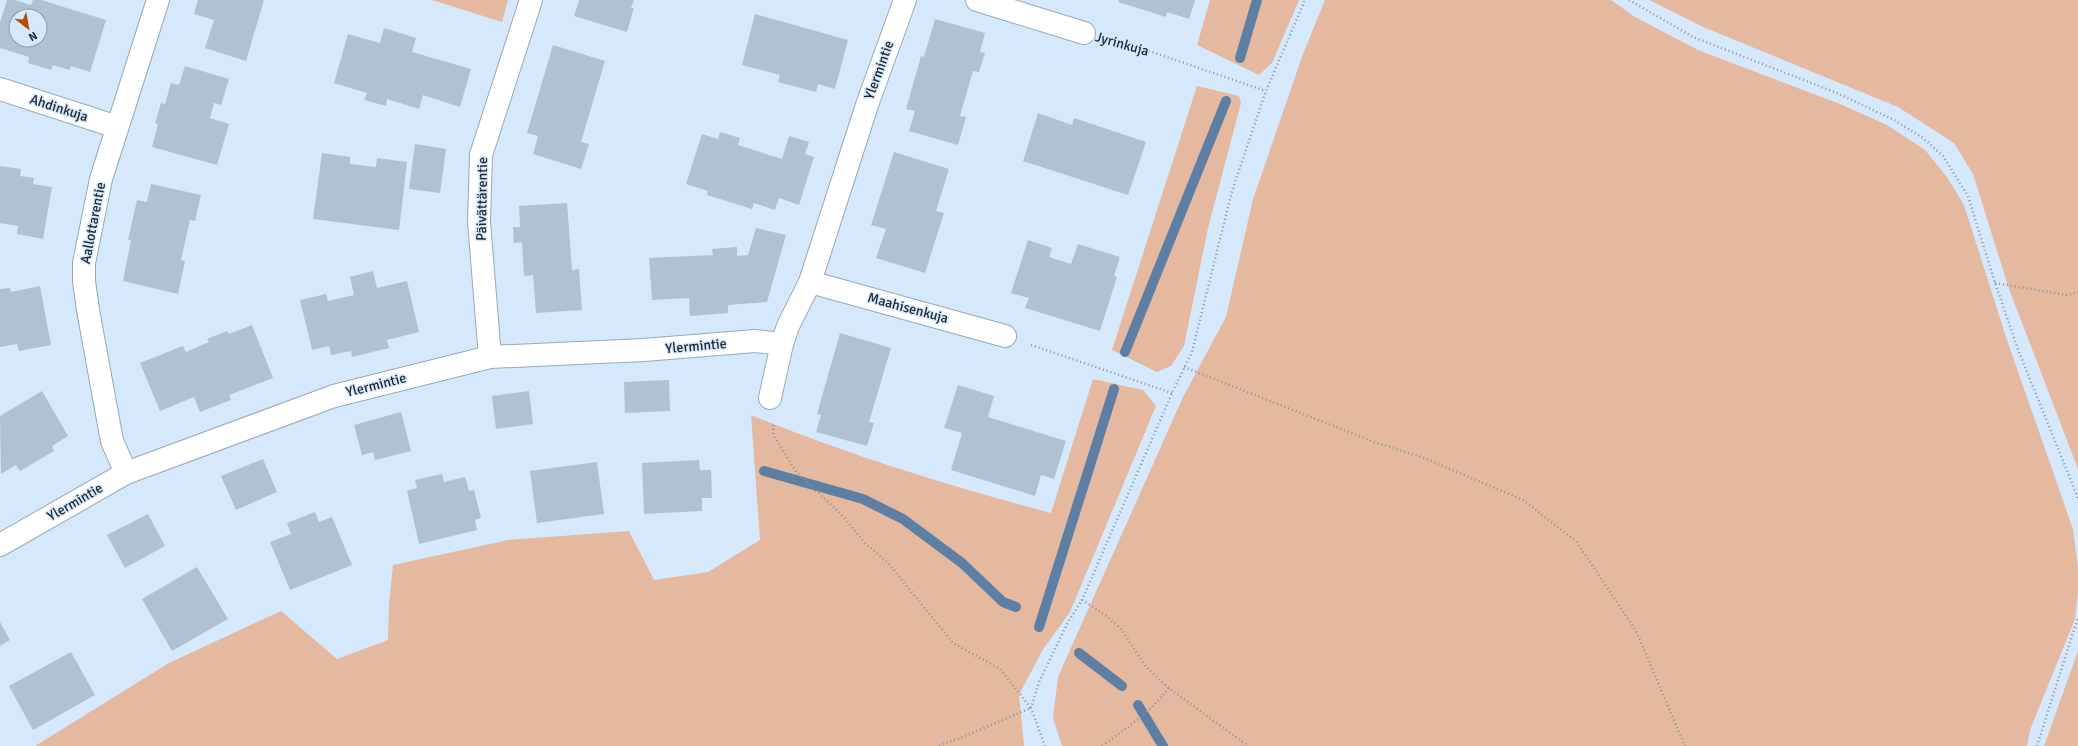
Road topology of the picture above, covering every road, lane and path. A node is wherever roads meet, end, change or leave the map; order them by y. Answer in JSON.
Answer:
{"nodes":[{"id":1,"x":158,"y":0,"type":"edge"},
{"id":2,"x":530,"y":0,"type":"edge"},
{"id":3,"x":905,"y":0,"type":"edge"},
{"id":4,"x":977,"y":0,"type":"edge"},
{"id":5,"x":1305,"y":0,"type":"edge"},
{"id":6,"x":1629,"y":0,"type":"edge"},
{"id":7,"x":1084,"y":33,"type":"joint"},
{"id":8,"x":0,"y":89,"type":"edge"},
{"id":9,"x":1266,"y":91,"type":"junction"},
{"id":10,"x":117,"y":127,"type":"junction"},
{"id":11,"x":810,"y":282,"type":"junction"},
{"id":12,"x":1995,"y":283,"type":"junction"},
{"id":13,"x":2078,"y":292,"type":"edge"},
{"id":14,"x":1005,"y":336,"type":"joint"},
{"id":15,"x":782,"y":344,"type":"junction"},
{"id":16,"x":490,"y":357,"type":"junction"},
{"id":17,"x":1184,"y":367,"type":"junction"},
{"id":18,"x":1172,"y":393,"type":"junction"},
{"id":19,"x":770,"y":398,"type":"joint"},
{"id":20,"x":126,"y":474,"type":"junction"},
{"id":21,"x":2078,"y":498,"type":"edge"},
{"id":22,"x":0,"y":545,"type":"edge"},
{"id":23,"x":1082,"y":600,"type":"junction"},
{"id":24,"x":2078,"y":618,"type":"edge"},
{"id":25,"x":1169,"y":688,"type":"junction"},
{"id":26,"x":1031,"y":708,"type":"junction"},
{"id":27,"x":937,"y":746,"type":"edge"},
{"id":28,"x":1045,"y":746,"type":"edge"},
{"id":29,"x":1102,"y":746,"type":"edge"},
{"id":30,"x":1248,"y":746,"type":"edge"},
{"id":31,"x":1685,"y":746,"type":"edge"},
{"id":32,"x":2036,"y":746,"type":"edge"}],
"edges":[{"from":1,"to":10,"type":"street","name":"Aallottarentie"},
{"from":2,"to":16,"type":"street","name":"Päivättärentie"},
{"from":3,"to":11,"type":"street","name":"Ylermintie"},
{"from":4,"to":7,"type":"street","name":"Jyrinkuja"},
{"from":5,"to":9,"type":"path"},
{"from":6,"to":12,"type":"path"},
{"from":7,"to":9,"type":"path","name":"Jyrinkuja"},
{"from":8,"to":10,"type":"street","name":"Ahdinkuja"},
{"from":9,"to":17,"type":"path"},
{"from":10,"to":20,"type":"street","name":"Aallottarentie"},
{"from":11,"to":14,"type":"street","name":"Maahisenkuja"},
{"from":11,"to":15,"type":"street","name":"Ylermintie"},
{"from":12,"to":13,"type":"path"},
{"from":12,"to":21,"type":"path"},
{"from":14,"to":18,"type":"path"},
{"from":15,"to":16,"type":"street","name":"Ylermintie"},
{"from":15,"to":19,"type":"street","name":"Ylermintie"},
{"from":16,"to":20,"type":"street","name":"Ylermintie"},
{"from":17,"to":18,"type":"path"},
{"from":17,"to":31,"type":"path"},
{"from":18,"to":23,"type":"path"},
{"from":19,"to":26,"type":"path"},
{"from":20,"to":22,"type":"street","name":"Ylermintie"},
{"from":23,"to":25,"type":"path"},
{"from":23,"to":26,"type":"path"},
{"from":24,"to":32,"type":"path"},
{"from":25,"to":29,"type":"path"},
{"from":25,"to":30,"type":"path"},
{"from":26,"to":27,"type":"path"},
{"from":26,"to":28,"type":"path"}]}
